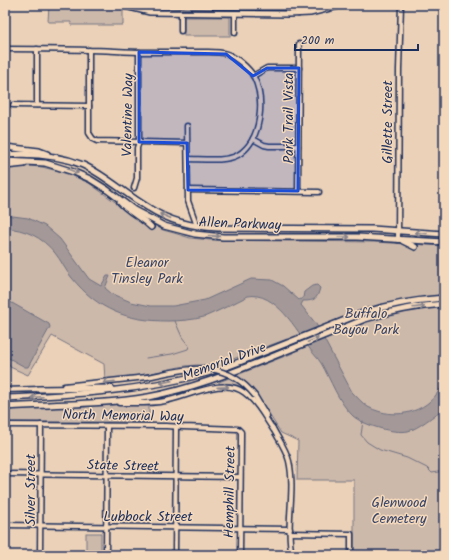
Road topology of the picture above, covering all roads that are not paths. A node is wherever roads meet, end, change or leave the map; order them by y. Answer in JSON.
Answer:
{"nodes":[{"id":1,"x":121,"y":5,"type":"edge"},
{"id":2,"x":299,"y":5,"type":"edge"},
{"id":3,"x":342,"y":5,"type":"edge"},
{"id":4,"x":401,"y":5,"type":"edge"},
{"id":5,"x":142,"y":8,"type":"edge"},
{"id":6,"x":181,"y":13,"type":"junction"},
{"id":7,"x":235,"y":13,"type":"junction"},
{"id":8,"x":298,"y":14,"type":"junction"},
{"id":9,"x":181,"y":31,"type":"dead end"},
{"id":10,"x":235,"y":33,"type":"dead end"},
{"id":11,"x":299,"y":44,"type":"dead end"},
{"id":12,"x":5,"y":49,"type":"edge"},
{"id":13,"x":37,"y":49,"type":"junction"},
{"id":14,"x":89,"y":50,"type":"junction"},
{"id":15,"x":139,"y":52,"type":"junction"},
{"id":16,"x":299,"y":68,"type":"junction"},
{"id":17,"x":253,"y":76,"type":"junction"},
{"id":18,"x":13,"y":105,"type":"dead end"},
{"id":19,"x":37,"y":105,"type":"junction"},
{"id":20,"x":89,"y":106,"type":"junction"},
{"id":21,"x":187,"y":126,"type":"dead end"},
{"id":22,"x":253,"y":139,"type":"junction"},
{"id":23,"x":139,"y":142,"type":"junction"},
{"id":24,"x":187,"y":143,"type":"junction"},
{"id":25,"x":298,"y":146,"type":"junction"},
{"id":26,"x":5,"y":147,"type":"edge"},
{"id":27,"x":5,"y":155,"type":"edge"},
{"id":28,"x":59,"y":158,"type":"junction"},
{"id":29,"x":188,"y":159,"type":"junction"},
{"id":30,"x":5,"y":161,"type":"edge"},
{"id":31,"x":35,"y":162,"type":"junction"},
{"id":32,"x":5,"y":166,"type":"edge"},
{"id":33,"x":134,"y":188,"type":"dead end"},
{"id":34,"x":188,"y":190,"type":"junction"},
{"id":35,"x":298,"y":192,"type":"junction"},
{"id":36,"x":319,"y":192,"type":"dead end"},
{"id":37,"x":113,"y":194,"type":"junction"},
{"id":38,"x":197,"y":226,"type":"junction"},
{"id":39,"x":151,"y":227,"type":"dead end"},
{"id":40,"x":398,"y":231,"type":"junction"},
{"id":41,"x":444,"y":234,"type":"edge"},
{"id":42,"x":398,"y":240,"type":"junction"},
{"id":43,"x":444,"y":242,"type":"edge"},
{"id":44,"x":415,"y":247,"type":"dead end"},
{"id":45,"x":444,"y":298,"type":"edge"},
{"id":46,"x":444,"y":304,"type":"edge"},
{"id":47,"x":38,"y":389,"type":"junction"},
{"id":48,"x":132,"y":389,"type":"junction"},
{"id":49,"x":5,"y":390,"type":"edge"},
{"id":50,"x":5,"y":398,"type":"edge"},
{"id":51,"x":102,"y":402,"type":"junction"},
{"id":52,"x":5,"y":407,"type":"edge"},
{"id":53,"x":5,"y":425,"type":"edge"},
{"id":54,"x":41,"y":425,"type":"junction"},
{"id":55,"x":107,"y":426,"type":"junction"},
{"id":56,"x":176,"y":427,"type":"junction"},
{"id":57,"x":274,"y":429,"type":"junction"},
{"id":58,"x":240,"y":430,"type":"joint"},
{"id":59,"x":5,"y":474,"type":"edge"},
{"id":60,"x":41,"y":475,"type":"junction"},
{"id":61,"x":107,"y":475,"type":"junction"},
{"id":62,"x":175,"y":476,"type":"junction"},
{"id":63,"x":240,"y":477,"type":"junction"},
{"id":64,"x":5,"y":525,"type":"edge"},
{"id":65,"x":40,"y":526,"type":"junction"},
{"id":66,"x":106,"y":526,"type":"junction"},
{"id":67,"x":175,"y":527,"type":"junction"},
{"id":68,"x":240,"y":528,"type":"junction"},
{"id":69,"x":290,"y":531,"type":"junction"},
{"id":70,"x":40,"y":555,"type":"edge"},
{"id":71,"x":106,"y":555,"type":"edge"},
{"id":72,"x":175,"y":555,"type":"edge"},
{"id":73,"x":240,"y":555,"type":"edge"},
{"id":74,"x":292,"y":555,"type":"edge"},
{"id":75,"x":350,"y":555,"type":"edge"}],
"edges":[{"from":1,"to":5,"type":"main road"},
{"from":2,"to":8,"type":"street"},
{"from":3,"to":8,"type":"main road"},
{"from":4,"to":40,"type":"street","name":"Gillette Street"},
{"from":5,"to":6,"type":"main road"},
{"from":6,"to":7,"type":"main road"},
{"from":6,"to":9,"type":"street"},
{"from":7,"to":8,"type":"main road"},
{"from":7,"to":10,"type":"street"},
{"from":11,"to":16,"type":"street","name":"Park Trail Vista"},
{"from":12,"to":13,"type":"street"},
{"from":13,"to":14,"type":"street"},
{"from":13,"to":19,"type":"street"},
{"from":14,"to":15,"type":"street"},
{"from":14,"to":20,"type":"street"},
{"from":15,"to":17,"type":"street"},
{"from":15,"to":23,"type":"street","name":"Valentine Way"},
{"from":16,"to":17,"type":"street"},
{"from":16,"to":25,"type":"street","name":"Park Trail Vista"},
{"from":17,"to":22,"type":"street"},
{"from":18,"to":19,"type":"street"},
{"from":19,"to":20,"type":"street"},
{"from":20,"to":23,"type":"street"},
{"from":21,"to":24,"type":"street"},
{"from":22,"to":25,"type":"street"},
{"from":22,"to":29,"type":"street"},
{"from":23,"to":24,"type":"street"},
{"from":23,"to":33,"type":"street","name":"Valentine Way"},
{"from":24,"to":29,"type":"street"},
{"from":25,"to":35,"type":"street","name":"Park Trail Vista"},
{"from":26,"to":28,"type":"main road"},
{"from":27,"to":28,"type":"main road","name":"Allen Parkway"},
{"from":38,"to":28,"type":"main road","name":"Allen Parkway","one_way":true},
{"from":29,"to":34,"type":"street"},
{"from":30,"to":31,"type":"main road","name":"Allen Parkway"},
{"from":31,"to":32,"type":"main road"},
{"from":31,"to":37,"type":"main road","name":"Allen Parkway","one_way":true},
{"from":34,"to":35,"type":"street"},
{"from":34,"to":38,"type":"street"},
{"from":35,"to":36,"type":"street"},
{"from":37,"to":39,"type":"main road"},
{"from":37,"to":42,"type":"main road","name":"Allen Parkway","one_way":true},
{"from":38,"to":40,"type":"main road","name":"Allen Parkway"},
{"from":41,"to":40,"type":"main road","name":"Allen Parkway","one_way":true},
{"from":40,"to":42,"type":"street","name":"Gillette Street"},
{"from":42,"to":43,"type":"main road","name":"Allen Parkway"},
{"from":42,"to":44,"type":"main road"},
{"from":45,"to":48,"type":"main road","name":"Memorial Drive","one_way":true},
{"from":51,"to":46,"type":"main road","name":"Memorial Drive","one_way":true},
{"from":47,"to":48,"type":"main road"},
{"from":47,"to":49,"type":"street"},
{"from":57,"to":47,"type":"street","one_way":true,"bridge":true},
{"from":48,"to":50,"type":"main road","name":"Memorial Drive","one_way":true},
{"from":51,"to":52,"type":"main road","name":"Memorial Drive"},
{"from":51,"to":57,"type":"street","one_way":true},
{"from":53,"to":54,"type":"street","name":"North Memorial Way"},
{"from":54,"to":55,"type":"street","name":"North Memorial Way"},
{"from":54,"to":60,"type":"street","name":"Silver Street"},
{"from":55,"to":56,"type":"street","name":"North Memorial Way"},
{"from":55,"to":61,"type":"street"},
{"from":56,"to":58,"type":"street","name":"North Memorial Way"},
{"from":56,"to":62,"type":"street"},
{"from":57,"to":69,"type":"street"},
{"from":58,"to":63,"type":"street","name":"Hemphill Street"},
{"from":59,"to":60,"type":"street","name":"State Street"},
{"from":60,"to":61,"type":"street","name":"State Street"},
{"from":60,"to":65,"type":"street","name":"Silver Street"},
{"from":61,"to":62,"type":"street","name":"State Street"},
{"from":61,"to":66,"type":"street"},
{"from":62,"to":63,"type":"street","name":"State Street"},
{"from":62,"to":67,"type":"street"},
{"from":63,"to":68,"type":"street","name":"Hemphill Street"},
{"from":64,"to":65,"type":"street","name":"Lubbock Street"},
{"from":65,"to":66,"type":"street","name":"Lubbock Street"},
{"from":65,"to":70,"type":"street","name":"Silver Street"},
{"from":66,"to":67,"type":"street","name":"Lubbock Street"},
{"from":66,"to":71,"type":"street"},
{"from":67,"to":68,"type":"street","name":"Lubbock Street"},
{"from":67,"to":72,"type":"street"},
{"from":68,"to":69,"type":"street","name":"Lubbock Street"},
{"from":68,"to":73,"type":"street","name":"Hemphill Street"},
{"from":69,"to":74,"type":"street"},
{"from":69,"to":75,"type":"street","name":"Lubbock Street"}]}
